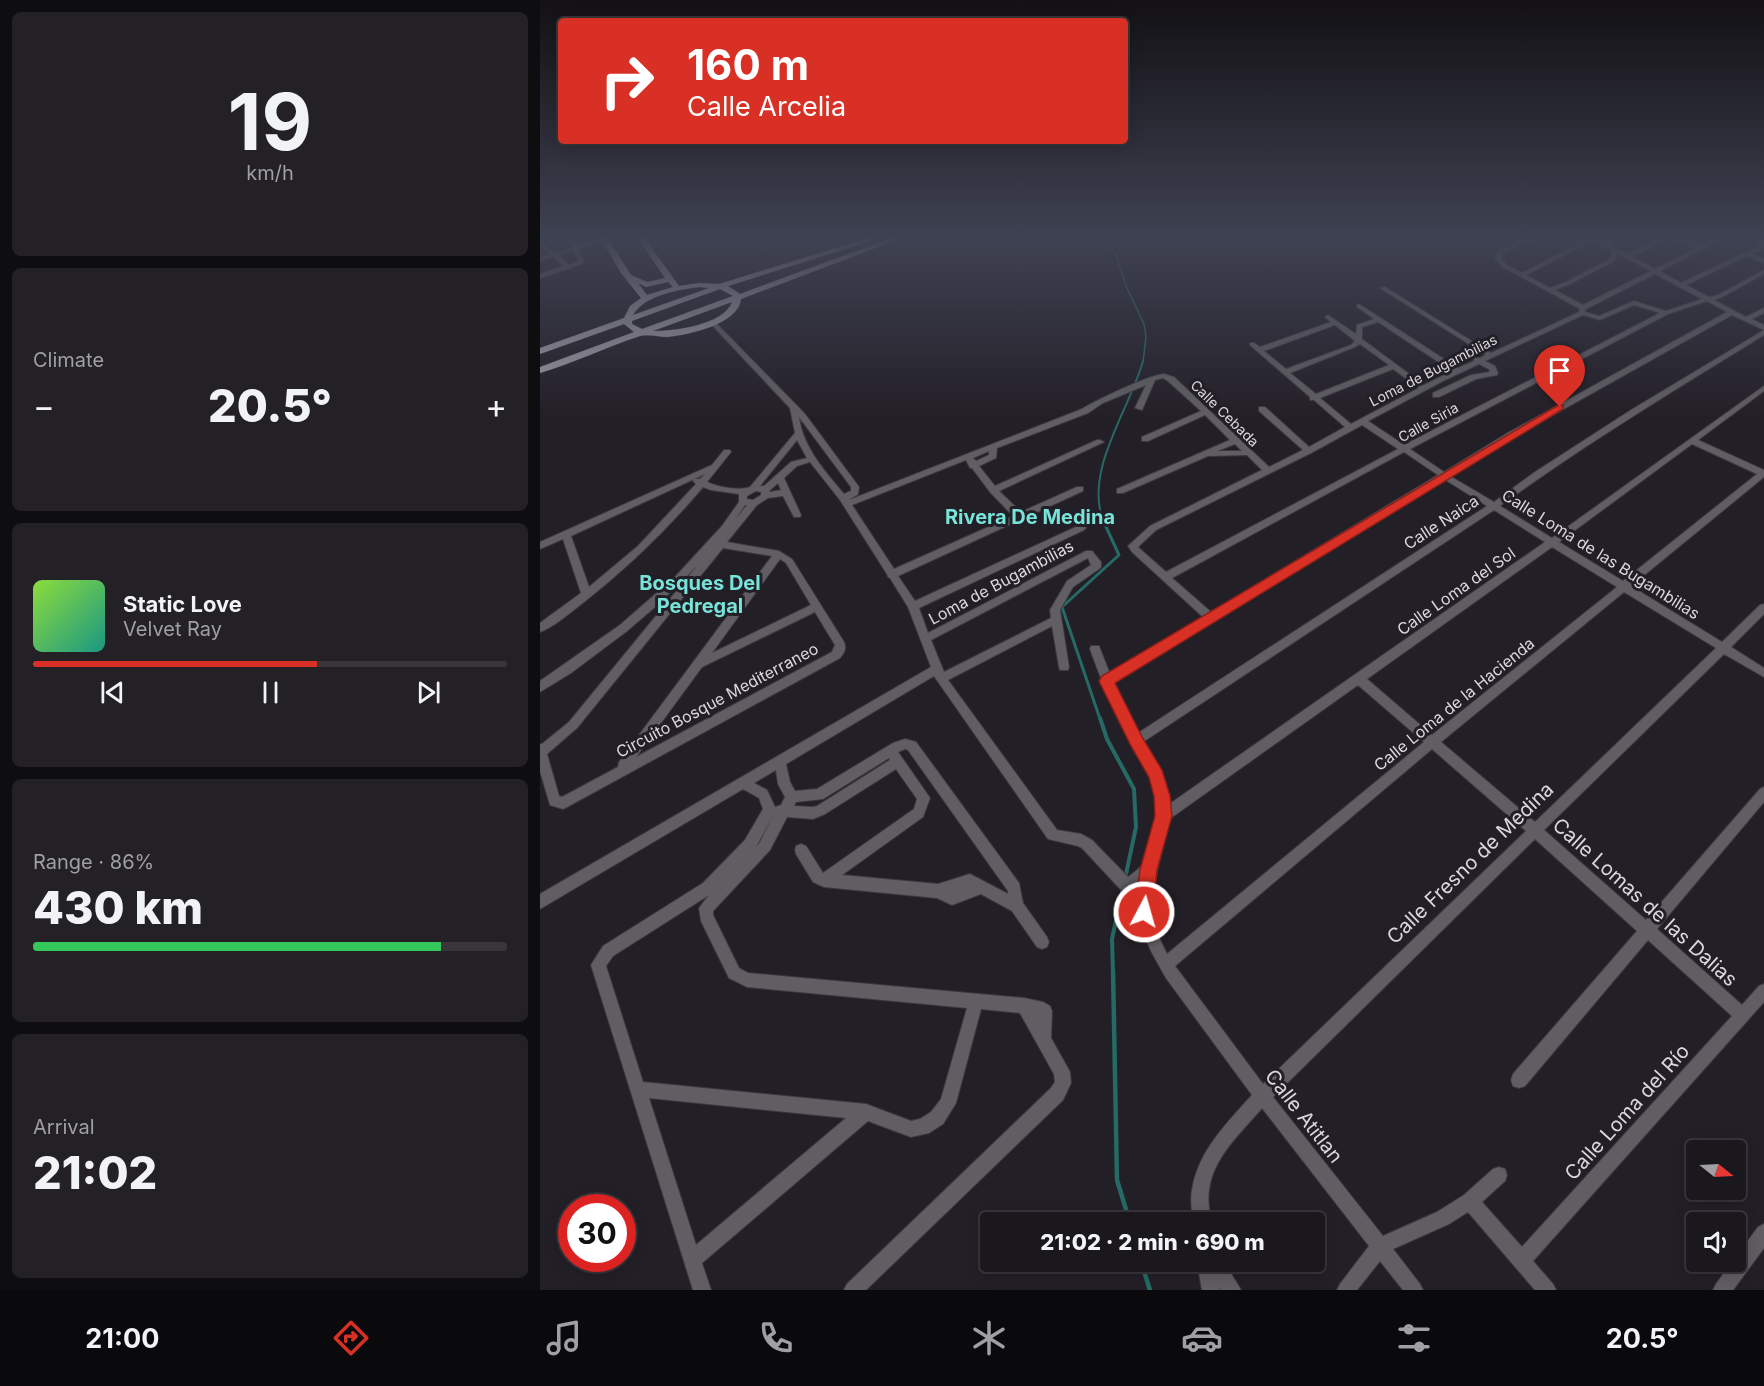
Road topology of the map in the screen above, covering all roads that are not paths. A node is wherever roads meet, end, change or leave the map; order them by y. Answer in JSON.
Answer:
{"nodes":[{"id":1,"x":651,"y":297,"type":"edge"},
{"id":2,"x":690,"y":297,"type":"edge"},
{"id":3,"x":1398,"y":297,"type":"edge"},
{"id":4,"x":1562,"y":297,"type":"edge"},
{"id":5,"x":1608,"y":297,"type":"edge"},
{"id":6,"x":1703,"y":297,"type":"edge"},
{"id":7,"x":1714,"y":297,"type":"edge"},
{"id":8,"x":738,"y":298,"type":"joint"},
{"id":9,"x":646,"y":299,"type":"joint"},
{"id":10,"x":1708,"y":300,"type":"junction"},
{"id":11,"x":1359,"y":306,"type":"dead end"},
{"id":12,"x":1582,"y":310,"type":"junction"},
{"id":13,"x":1764,"y":310,"type":"edge"},
{"id":14,"x":1732,"y":312,"type":"junction"},
{"id":15,"x":1666,"y":313,"type":"junction"},
{"id":16,"x":729,"y":314,"type":"junction"},
{"id":17,"x":1328,"y":317,"type":"dead end"},
{"id":18,"x":1379,"y":319,"type":"junction"},
{"id":19,"x":626,"y":320,"type":"junction"},
{"id":20,"x":1747,"y":320,"type":"junction"},
{"id":21,"x":713,"y":323,"type":"junction"},
{"id":22,"x":1338,"y":325,"type":"junction"},
{"id":23,"x":1359,"y":326,"type":"junction"},
{"id":24,"x":1764,"y":330,"type":"edge"},
{"id":25,"x":643,"y":332,"type":"junction"},
{"id":26,"x":724,"y":334,"type":"junction"},
{"id":27,"x":1359,"y":341,"type":"junction"},
{"id":28,"x":1252,"y":344,"type":"dead end"},
{"id":29,"x":1474,"y":345,"type":"junction"},
{"id":30,"x":1259,"y":350,"type":"junction"},
{"id":31,"x":540,"y":353,"type":"edge"},
{"id":32,"x":1490,"y":355,"type":"junction"},
{"id":33,"x":1478,"y":361,"type":"junction"},
{"id":34,"x":540,"y":364,"type":"edge"},
{"id":35,"x":1393,"y":366,"type":"junction"},
{"id":36,"x":540,"y":370,"type":"edge"},
{"id":37,"x":1457,"y":371,"type":"junction"},
{"id":38,"x":1285,"y":372,"type":"junction"},
{"id":39,"x":1152,"y":379,"type":"junction"},
{"id":40,"x":1424,"y":388,"type":"junction"},
{"id":41,"x":1764,"y":388,"type":"edge"},
{"id":42,"x":1436,"y":395,"type":"dead end"},
{"id":43,"x":1313,"y":398,"type":"junction"},
{"id":44,"x":794,"y":408,"type":"junction"},
{"id":45,"x":1139,"y":408,"type":"dead end"},
{"id":46,"x":1262,"y":409,"type":"dead end"},
{"id":47,"x":1206,"y":412,"type":"junction"},
{"id":48,"x":1362,"y":421,"type":"junction"},
{"id":49,"x":1351,"y":428,"type":"junction"},
{"id":50,"x":797,"y":435,"type":"junction"},
{"id":51,"x":1145,"y":439,"type":"dead end"},
{"id":52,"x":1234,"y":441,"type":"junction"},
{"id":53,"x":1693,"y":441,"type":"junction"},
{"id":54,"x":1101,"y":442,"type":"dead end"},
{"id":55,"x":993,"y":447,"type":"junction"},
{"id":56,"x":1404,"y":450,"type":"junction"},
{"id":57,"x":1308,"y":451,"type":"junction"},
{"id":58,"x":727,"y":452,"type":"dead end"},
{"id":59,"x":1246,"y":453,"type":"junction"},
{"id":60,"x":1206,"y":454,"type":"junction"},
{"id":61,"x":968,"y":457,"type":"junction"},
{"id":62,"x":777,"y":459,"type":"junction"},
{"id":63,"x":811,"y":459,"type":"junction"},
{"id":64,"x":794,"y":464,"type":"junction"},
{"id":65,"x":716,"y":466,"type":"junction"},
{"id":66,"x":973,"y":466,"type":"junction"},
{"id":67,"x":1267,"y":470,"type":"junction"},
{"id":68,"x":1764,"y":473,"type":"edge"},
{"id":69,"x":1445,"y":476,"type":"junction"},
{"id":70,"x":779,"y":477,"type":"junction"},
{"id":71,"x":685,"y":479,"type":"junction"},
{"id":72,"x":701,"y":482,"type":"junction"},
{"id":73,"x":1080,"y":489,"type":"dead end"},
{"id":74,"x":993,"y":490,"type":"junction"},
{"id":75,"x":1120,"y":491,"type":"dead end"},
{"id":76,"x":787,"y":492,"type":"junction"},
{"id":77,"x":766,"y":493,"type":"junction"},
{"id":78,"x":692,"y":494,"type":"junction"},
{"id":79,"x":748,"y":496,"type":"junction"},
{"id":80,"x":845,"y":501,"type":"junction"},
{"id":81,"x":1494,"y":506,"type":"junction"},
{"id":82,"x":797,"y":515,"type":"dead end"},
{"id":83,"x":1020,"y":517,"type":"junction"},
{"id":84,"x":1081,"y":528,"type":"dead end"},
{"id":85,"x":566,"y":534,"type":"junction"},
{"id":86,"x":1551,"y":541,"type":"junction"},
{"id":87,"x":716,"y":544,"type":"junction"},
{"id":88,"x":540,"y":546,"type":"edge"},
{"id":89,"x":779,"y":554,"type":"junction"},
{"id":90,"x":891,"y":575,"type":"junction"},
{"id":91,"x":1165,"y":577,"type":"junction"},
{"id":92,"x":1624,"y":587,"type":"junction"},
{"id":93,"x":586,"y":595,"type":"junction"},
{"id":94,"x":913,"y":606,"type":"junction"},
{"id":95,"x":816,"y":607,"type":"junction"},
{"id":96,"x":1764,"y":608,"type":"edge"},
{"id":97,"x":640,"y":612,"type":"junction"},
{"id":98,"x":662,"y":614,"type":"junction"},
{"id":99,"x":1211,"y":618,"type":"junction"},
{"id":100,"x":1056,"y":620,"type":"junction"},
{"id":101,"x":623,"y":626,"type":"junction"},
{"id":102,"x":540,"y":628,"type":"edge"},
{"id":103,"x":646,"y":634,"type":"junction"},
{"id":104,"x":927,"y":638,"type":"junction"},
{"id":105,"x":1724,"y":648,"type":"junction"},
{"id":106,"x":1095,"y":649,"type":"dead end"},
{"id":107,"x":696,"y":666,"type":"junction"},
{"id":108,"x":1064,"y":666,"type":"dead end"},
{"id":109,"x":1764,"y":673,"type":"edge"},
{"id":110,"x":939,"y":674,"type":"junction"},
{"id":111,"x":1358,"y":678,"type":"junction"},
{"id":112,"x":1107,"y":681,"type":"junction"},
{"id":113,"x":540,"y":687,"type":"edge"},
{"id":114,"x":1136,"y":741,"type":"junction"},
{"id":115,"x":1432,"y":742,"type":"junction"},
{"id":116,"x":540,"y":752,"type":"edge"},
{"id":117,"x":894,"y":756,"type":"junction"},
{"id":118,"x":780,"y":761,"type":"junction"},
{"id":119,"x":620,"y":770,"type":"junction"},
{"id":120,"x":744,"y":783,"type":"junction"},
{"id":121,"x":1764,"y":793,"type":"edge"},
{"id":122,"x":792,"y":797,"type":"junction"},
{"id":123,"x":778,"y":811,"type":"junction"},
{"id":124,"x":1163,"y":816,"type":"junction"},
{"id":125,"x":1534,"y":829,"type":"junction"},
{"id":126,"x":801,"y":850,"type":"dead end"},
{"id":127,"x":1149,"y":870,"type":"junction"},
{"id":128,"x":825,"y":880,"type":"junction"},
{"id":129,"x":1009,"y":880,"type":"junction"},
{"id":130,"x":1127,"y":886,"type":"junction"},
{"id":131,"x":995,"y":892,"type":"junction"},
{"id":132,"x":688,"y":901,"type":"junction"},
{"id":133,"x":540,"y":902,"type":"edge"},
{"id":134,"x":1017,"y":906,"type":"junction"},
{"id":135,"x":706,"y":908,"type":"junction"},
{"id":136,"x":1144,"y":912,"type":"junction"},
{"id":137,"x":1646,"y":931,"type":"junction"},
{"id":138,"x":1042,"y":942,"type":"dead end"},
{"id":139,"x":1166,"y":964,"type":"junction"},
{"id":140,"x":1764,"y":991,"type":"edge"},
{"id":141,"x":976,"y":1001,"type":"junction"},
{"id":142,"x":1742,"y":1015,"type":"junction"},
{"id":143,"x":1519,"y":1080,"type":"dead end"},
{"id":144,"x":637,"y":1089,"type":"junction"},
{"id":145,"x":1261,"y":1097,"type":"junction"},
{"id":146,"x":866,"y":1112,"type":"junction"},
{"id":147,"x":1499,"y":1175,"type":"dead end"},
{"id":148,"x":1470,"y":1201,"type":"junction"},
{"id":149,"x":1201,"y":1212,"type":"edge"},
{"id":150,"x":1764,"y":1233,"type":"edge"},
{"id":151,"x":1380,"y":1246,"type":"junction"},
{"id":152,"x":692,"y":1260,"type":"junction"},
{"id":153,"x":1522,"y":1260,"type":"junction"},
{"id":154,"x":1208,"y":1272,"type":"edge"},
{"id":155,"x":1220,"y":1272,"type":"edge"},
{"id":156,"x":702,"y":1290,"type":"edge"},
{"id":157,"x":853,"y":1290,"type":"edge"},
{"id":158,"x":1211,"y":1290,"type":"edge"},
{"id":159,"x":1232,"y":1290,"type":"edge"},
{"id":160,"x":1346,"y":1290,"type":"edge"},
{"id":161,"x":1414,"y":1290,"type":"edge"},
{"id":162,"x":1547,"y":1290,"type":"edge"},
{"id":163,"x":1722,"y":1290,"type":"edge"}],
"edges":[{"from":1,"to":9,"type":"main road"},
{"from":2,"to":19,"type":"main road"},
{"from":3,"to":29,"type":"street"},
{"from":4,"to":12,"type":"street"},
{"from":5,"to":12,"type":"street","name":"Loma de Bugambilias"},
{"from":6,"to":10,"type":"street"},
{"from":7,"to":10,"type":"street","name":"Calle Siria"},
{"from":8,"to":16,"type":"main road"},
{"from":8,"to":25,"type":"main road"},
{"from":9,"to":19,"type":"main road"},
{"from":10,"to":14,"type":"street"},
{"from":10,"to":15,"type":"street","name":"Calle Siria"},
{"from":11,"to":18,"type":"street"},
{"from":12,"to":15,"type":"street"},
{"from":12,"to":32,"type":"street","name":"Loma de Bugambilias"},
{"from":13,"to":20,"type":"street"},
{"from":14,"to":20,"type":"street"},
{"from":14,"to":69,"type":"street"},
{"from":15,"to":56,"type":"street","name":"Calle Siria"},
{"from":16,"to":21,"type":"main road"},
{"from":16,"to":26,"type":"street"},
{"from":17,"to":22,"type":"street"},
{"from":18,"to":23,"type":"street"},
{"from":18,"to":37,"type":"street"},
{"from":19,"to":25,"type":"main road"},
{"from":19,"to":31,"type":"main road"},
{"from":20,"to":24,"type":"street"},
{"from":21,"to":25,"type":"main road"},
{"from":21,"to":26,"type":"street"},
{"from":22,"to":23,"type":"street"},
{"from":22,"to":27,"type":"street"},
{"from":22,"to":30,"type":"street"},
{"from":23,"to":27,"type":"street"},
{"from":24,"to":81,"type":"street","name":"Calle Naica"},
{"from":25,"to":36,"type":"main road"},
{"from":26,"to":44,"type":"street"},
{"from":27,"to":35,"type":"street"},
{"from":27,"to":38,"type":"street"},
{"from":28,"to":30,"type":"street"},
{"from":29,"to":32,"type":"street"},
{"from":29,"to":33,"type":"street"},
{"from":30,"to":38,"type":"street"},
{"from":31,"to":34,"type":"main road"},
{"from":32,"to":33,"type":"street","name":"Loma de Bugambilias"},
{"from":33,"to":37,"type":"street","name":"Loma de Bugambilias"},
{"from":33,"to":42,"type":"street"},
{"from":35,"to":40,"type":"street"},
{"from":35,"to":43,"type":"street"},
{"from":37,"to":40,"type":"street","name":"Loma de Bugambilias"},
{"from":38,"to":43,"type":"street"},
{"from":39,"to":45,"type":"street"},
{"from":39,"to":47,"type":"street","name":"Calle Cebada"},
{"from":39,"to":55,"type":"street"},
{"from":40,"to":48,"type":"street","name":"Loma de Bugambilias"},
{"from":41,"to":53,"type":"street","name":"Calle Loma del Sol"},
{"from":43,"to":49,"type":"street"},
{"from":44,"to":50,"type":"street"},
{"from":44,"to":80,"type":"street"},
{"from":46,"to":57,"type":"street"},
{"from":47,"to":51,"type":"street"},
{"from":47,"to":52,"type":"street","name":"Calle Cebada"},
{"from":48,"to":49,"type":"street","name":"Loma de Bugambilias"},
{"from":48,"to":56,"type":"street","name":"Calle Loma de las Bugambilias"},
{"from":49,"to":57,"type":"street","name":"Loma de Bugambilias"},
{"from":50,"to":62,"type":"street"},
{"from":50,"to":63,"type":"street"},
{"from":52,"to":59,"type":"street","name":"Calle Cebada"},
{"from":52,"to":60,"type":"street"},
{"from":53,"to":68,"type":"street"},
{"from":53,"to":86,"type":"street","name":"Calle Loma del Sol"},
{"from":54,"to":74,"type":"street"},
{"from":55,"to":61,"type":"street"},
{"from":55,"to":66,"type":"street"},
{"from":56,"to":69,"type":"street","name":"Calle Loma de las Bugambilias"},
{"from":56,"to":91,"type":"street","name":"Calle Siria"},
{"from":57,"to":67,"type":"street","name":"Loma de Bugambilias"},
{"from":58,"to":65,"type":"street"},
{"from":59,"to":60,"type":"street"},
{"from":59,"to":67,"type":"street","name":"Calle Cebada"},
{"from":60,"to":75,"type":"street"},
{"from":61,"to":66,"type":"street"},
{"from":61,"to":80,"type":"street"},
{"from":62,"to":64,"type":"street"},
{"from":62,"to":79,"type":"street"},
{"from":63,"to":64,"type":"street"},
{"from":63,"to":80,"type":"street"},
{"from":64,"to":70,"type":"street"},
{"from":65,"to":71,"type":"street"},
{"from":65,"to":72,"type":"street"},
{"from":66,"to":74,"type":"street"},
{"from":67,"to":91,"type":"street","name":"Loma de Bugambilias"},
{"from":68,"to":92,"type":"street","name":"Calle Loma de la Hacienda"},
{"from":69,"to":81,"type":"street","name":"Calle Loma de las Bugambilias"},
{"from":69,"to":99,"type":"street"},
{"from":70,"to":76,"type":"street"},
{"from":70,"to":77,"type":"street"},
{"from":71,"to":72,"type":"street"},
{"from":71,"to":85,"type":"street"},
{"from":72,"to":78,"type":"street"},
{"from":72,"to":79,"type":"street"},
{"from":73,"to":83,"type":"street"},
{"from":74,"to":83,"type":"street"},
{"from":76,"to":77,"type":"street"},
{"from":76,"to":82,"type":"street"},
{"from":77,"to":79,"type":"street"},
{"from":77,"to":79,"type":"street"},
{"from":78,"to":79,"type":"street"},
{"from":78,"to":93,"type":"street"},
{"from":79,"to":87,"type":"street"},
{"from":80,"to":90,"type":"street"},
{"from":81,"to":86,"type":"street","name":"Calle Loma de las Bugambilias"},
{"from":81,"to":114,"type":"street","name":"Calle Naica"},
{"from":83,"to":90,"type":"street"},
{"from":84,"to":94,"type":"street"},
{"from":85,"to":88,"type":"street"},
{"from":85,"to":93,"type":"street"},
{"from":86,"to":92,"type":"street","name":"Calle Loma de las Bugambilias"},
{"from":86,"to":111,"type":"street","name":"Calle Loma del Sol"},
{"from":87,"to":89,"type":"street"},
{"from":87,"to":97,"type":"street"},
{"from":87,"to":98,"type":"street"},
{"from":89,"to":95,"type":"street","name":"Circuito Bosque Mediterraneo"},
{"from":89,"to":107,"type":"street"},
{"from":90,"to":94,"type":"street"},
{"from":91,"to":99,"type":"street"},
{"from":92,"to":105,"type":"street","name":"Calle Loma de las Bugambilias"},
{"from":92,"to":115,"type":"street","name":"Calle Loma de la Hacienda"},
{"from":93,"to":102,"type":"street"},
{"from":94,"to":104,"type":"street"},
{"from":95,"to":107,"type":"street"},
{"from":95,"to":119,"type":"street","name":"Circuito Bosque Mediterraneo"},
{"from":96,"to":105,"type":"street","name":"Calle Fresno de Medina"},
{"from":97,"to":98,"type":"street"},
{"from":97,"to":101,"type":"street"},
{"from":98,"to":103,"type":"street"},
{"from":99,"to":112,"type":"street"},
{"from":100,"to":104,"type":"street","name":"Loma de Bugambilias"},
{"from":100,"to":108,"type":"street"},
{"from":100,"to":110,"type":"street"},
{"from":101,"to":103,"type":"street"},
{"from":101,"to":113,"type":"street"},
{"from":103,"to":116,"type":"street"},
{"from":104,"to":110,"type":"street"},
{"from":105,"to":109,"type":"street","name":"Calle Loma de las Bugambilias"},
{"from":105,"to":125,"type":"street","name":"Calle Fresno de Medina"},
{"from":106,"to":112,"type":"street"},
{"from":107,"to":119,"type":"street"},
{"from":110,"to":118,"type":"street"},
{"from":110,"to":130,"type":"street"},
{"from":111,"to":115,"type":"street","name":"Calle Lomas de las Dalias"},
{"from":111,"to":124,"type":"street","name":"Calle Loma del Sol"},
{"from":112,"to":114,"type":"street"},
{"from":114,"to":124,"type":"street"},
{"from":115,"to":125,"type":"street","name":"Calle Lomas de las Dalias"},
{"from":115,"to":139,"type":"street","name":"Calle Loma de la Hacienda"},
{"from":116,"to":119,"type":"street","name":"Circuito Bosque Mediterraneo"},
{"from":117,"to":122,"type":"street"},
{"from":117,"to":123,"type":"street"},
{"from":117,"to":128,"type":"street"},
{"from":117,"to":129,"type":"street"},
{"from":118,"to":120,"type":"street"},
{"from":118,"to":122,"type":"street"},
{"from":120,"to":123,"type":"street"},
{"from":120,"to":133,"type":"street"},
{"from":121,"to":137,"type":"street"},
{"from":122,"to":123,"type":"street"},
{"from":123,"to":132,"type":"street"},
{"from":123,"to":135,"type":"street"},
{"from":124,"to":127,"type":"street"},
{"from":125,"to":137,"type":"street","name":"Calle Lomas de las Dalias"},
{"from":125,"to":145,"type":"street","name":"Calle Fresno de Medina"},
{"from":126,"to":128,"type":"street"},
{"from":127,"to":130,"type":"street"},
{"from":127,"to":136,"type":"street"},
{"from":128,"to":131,"type":"street"},
{"from":129,"to":131,"type":"street"},
{"from":129,"to":134,"type":"street"},
{"from":130,"to":136,"type":"street"},
{"from":131,"to":134,"type":"street"},
{"from":132,"to":135,"type":"street"},
{"from":132,"to":144,"type":"street"},
{"from":134,"to":138,"type":"street"},
{"from":135,"to":141,"type":"street"},
{"from":136,"to":139,"type":"street","name":"Calle Atitlan"},
{"from":137,"to":142,"type":"street","name":"Calle Lomas de las Dalias"},
{"from":137,"to":143,"type":"street"},
{"from":139,"to":145,"type":"street","name":"Calle Atitlan"},
{"from":140,"to":142,"type":"street","name":"Calle Loma del Río"},
{"from":141,"to":146,"type":"street"},
{"from":141,"to":157,"type":"street"},
{"from":142,"to":153,"type":"street","name":"Calle Loma del Río"},
{"from":144,"to":146,"type":"street"},
{"from":144,"to":152,"type":"street"},
{"from":145,"to":149,"type":"street","name":"Calle Fresno de Medina"},
{"from":145,"to":151,"type":"street","name":"Calle Atitlan"},
{"from":146,"to":152,"type":"street"},
{"from":147,"to":148,"type":"street"},
{"from":148,"to":151,"type":"street"},
{"from":148,"to":153,"type":"street"},
{"from":150,"to":163,"type":"street"},
{"from":151,"to":160,"type":"street"},
{"from":151,"to":161,"type":"street","name":"Calle Atitlan"},
{"from":152,"to":156,"type":"street"},
{"from":153,"to":162,"type":"street"},
{"from":154,"to":158,"type":"street"},
{"from":155,"to":159,"type":"street"}]}
